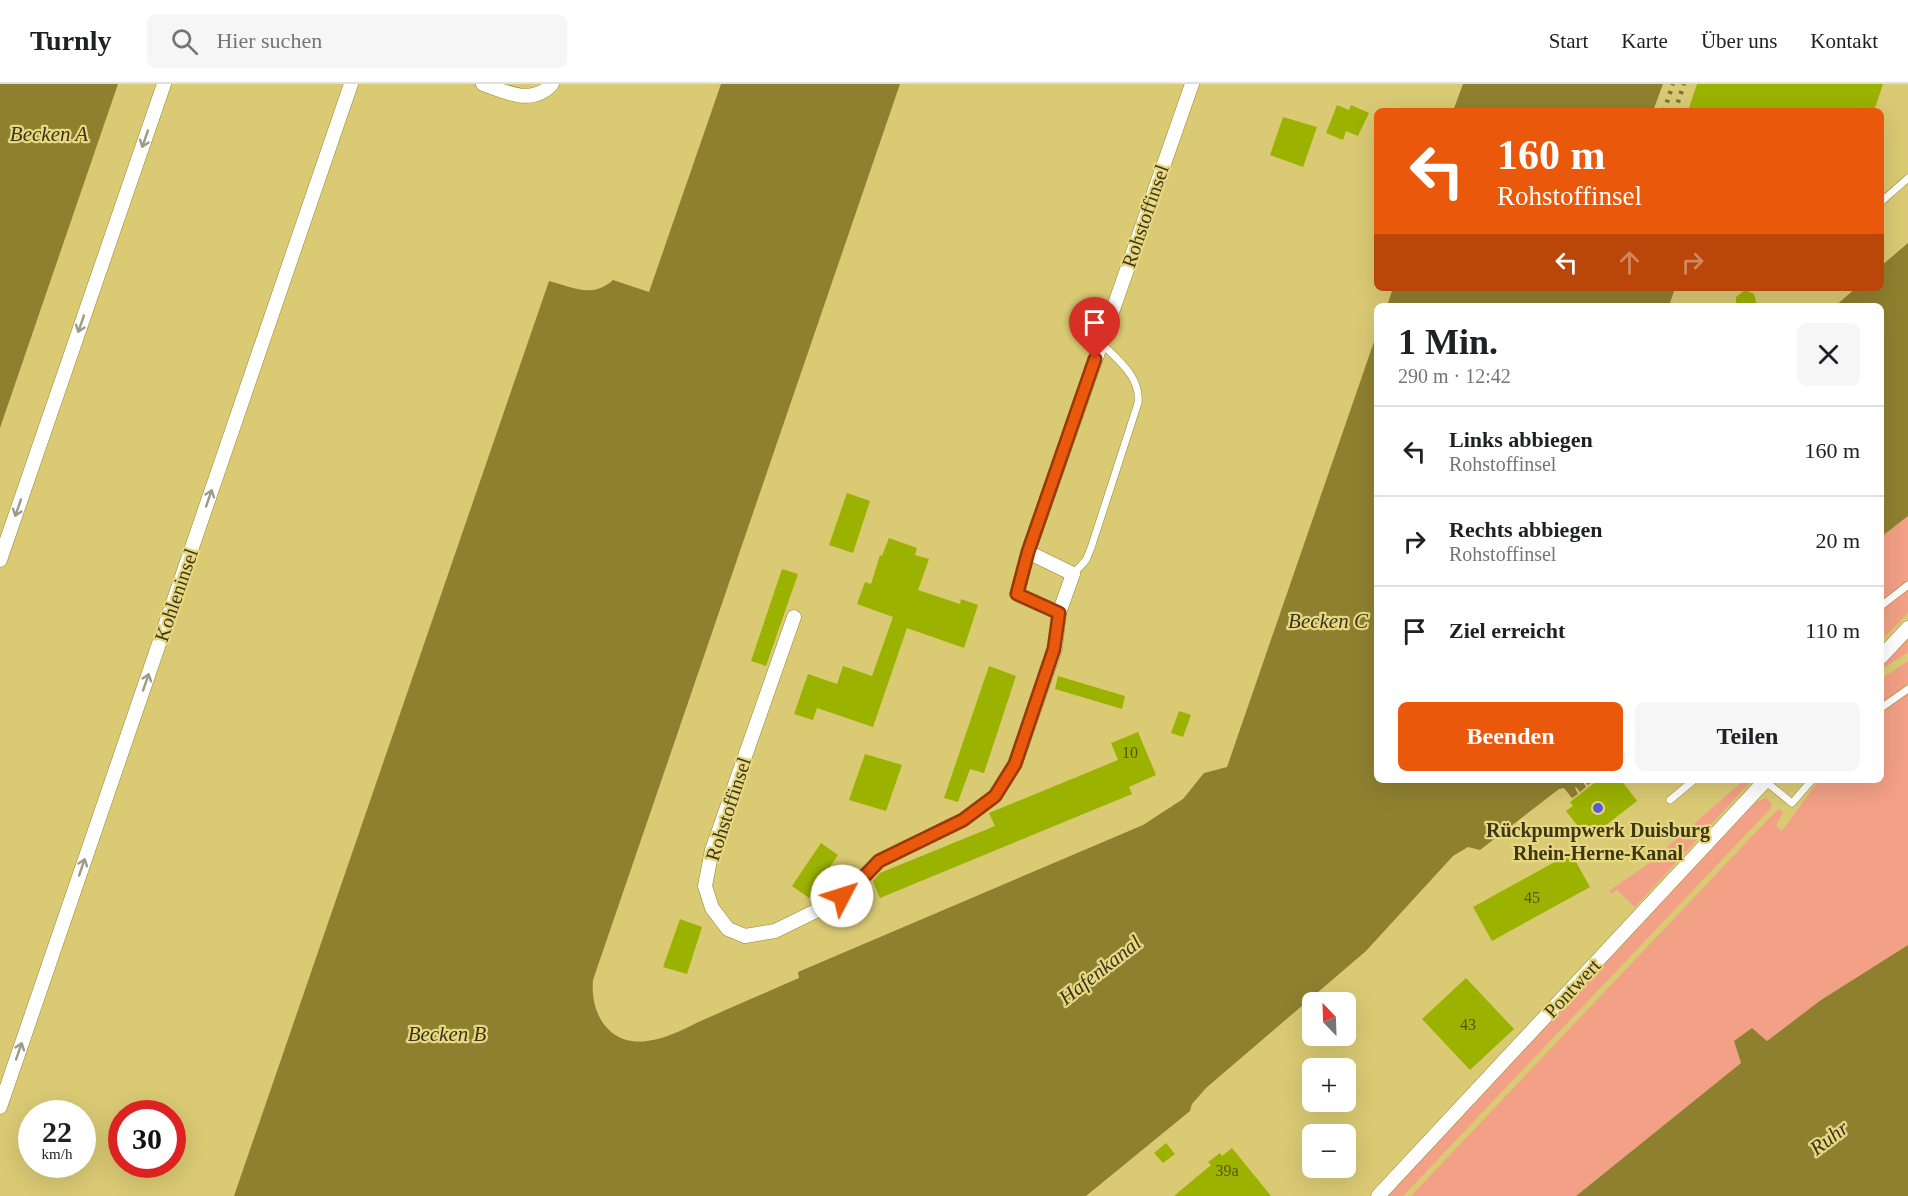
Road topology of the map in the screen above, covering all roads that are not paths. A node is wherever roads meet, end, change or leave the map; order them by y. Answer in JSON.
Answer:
{"nodes":[{"id":1,"x":164,"y":84,"type":"edge"},
{"id":2,"x":351,"y":84,"type":"edge"},
{"id":3,"x":483,"y":84,"type":"edge"},
{"id":4,"x":552,"y":84,"type":"edge"},
{"id":5,"x":1192,"y":84,"type":"edge"},
{"id":6,"x":1908,"y":178,"type":"edge"},
{"id":7,"x":1884,"y":199,"type":"edge"},
{"id":8,"x":1101,"y":343,"type":"junction"},
{"id":9,"x":1028,"y":552,"type":"junction"},
{"id":10,"x":0,"y":560,"type":"edge"},
{"id":11,"x":1073,"y":574,"type":"junction"},
{"id":12,"x":1908,"y":585,"type":"edge"},
{"id":13,"x":1884,"y":604,"type":"edge"},
{"id":14,"x":1059,"y":613,"type":"junction"},
{"id":15,"x":794,"y":617,"type":"dead end"},
{"id":16,"x":1908,"y":628,"type":"edge"},
{"id":17,"x":1884,"y":654,"type":"edge"},
{"id":18,"x":1908,"y":689,"type":"edge"},
{"id":19,"x":1884,"y":706,"type":"edge"},
{"id":20,"x":1690,"y":783,"type":"edge"},
{"id":21,"x":1762,"y":783,"type":"edge"},
{"id":22,"x":1769,"y":783,"type":"edge"},
{"id":23,"x":1809,"y":783,"type":"edge"},
{"id":24,"x":1670,"y":800,"type":"dead end"},
{"id":25,"x":0,"y":1107,"type":"edge"},
{"id":26,"x":1378,"y":1196,"type":"edge"}],
"edges":[{"from":1,"to":10,"type":"street","one_way":true},
{"from":25,"to":2,"type":"street","name":"Kohleninsel","one_way":true},
{"from":3,"to":4,"type":"street"},
{"from":5,"to":8,"type":"street","name":"Rohstoffinsel"},
{"from":6,"to":7,"type":"lane"},
{"from":8,"to":9,"type":"street","name":"Rohstoffinsel"},
{"from":8,"to":11,"type":"lane"},
{"from":9,"to":11,"type":"street"},
{"from":9,"to":14,"type":"street","name":"Rohstoffinsel"},
{"from":11,"to":14,"type":"street","name":"Rohstoffinsel"},
{"from":12,"to":13,"type":"lane"},
{"from":14,"to":15,"type":"street","name":"Rohstoffinsel"},
{"from":16,"to":17,"type":"street"},
{"from":18,"to":19,"type":"lane"},
{"from":20,"to":24,"type":"lane"},
{"from":21,"to":26,"type":"street","name":"Pontwert"},
{"from":22,"to":23,"type":"lane"}]}
